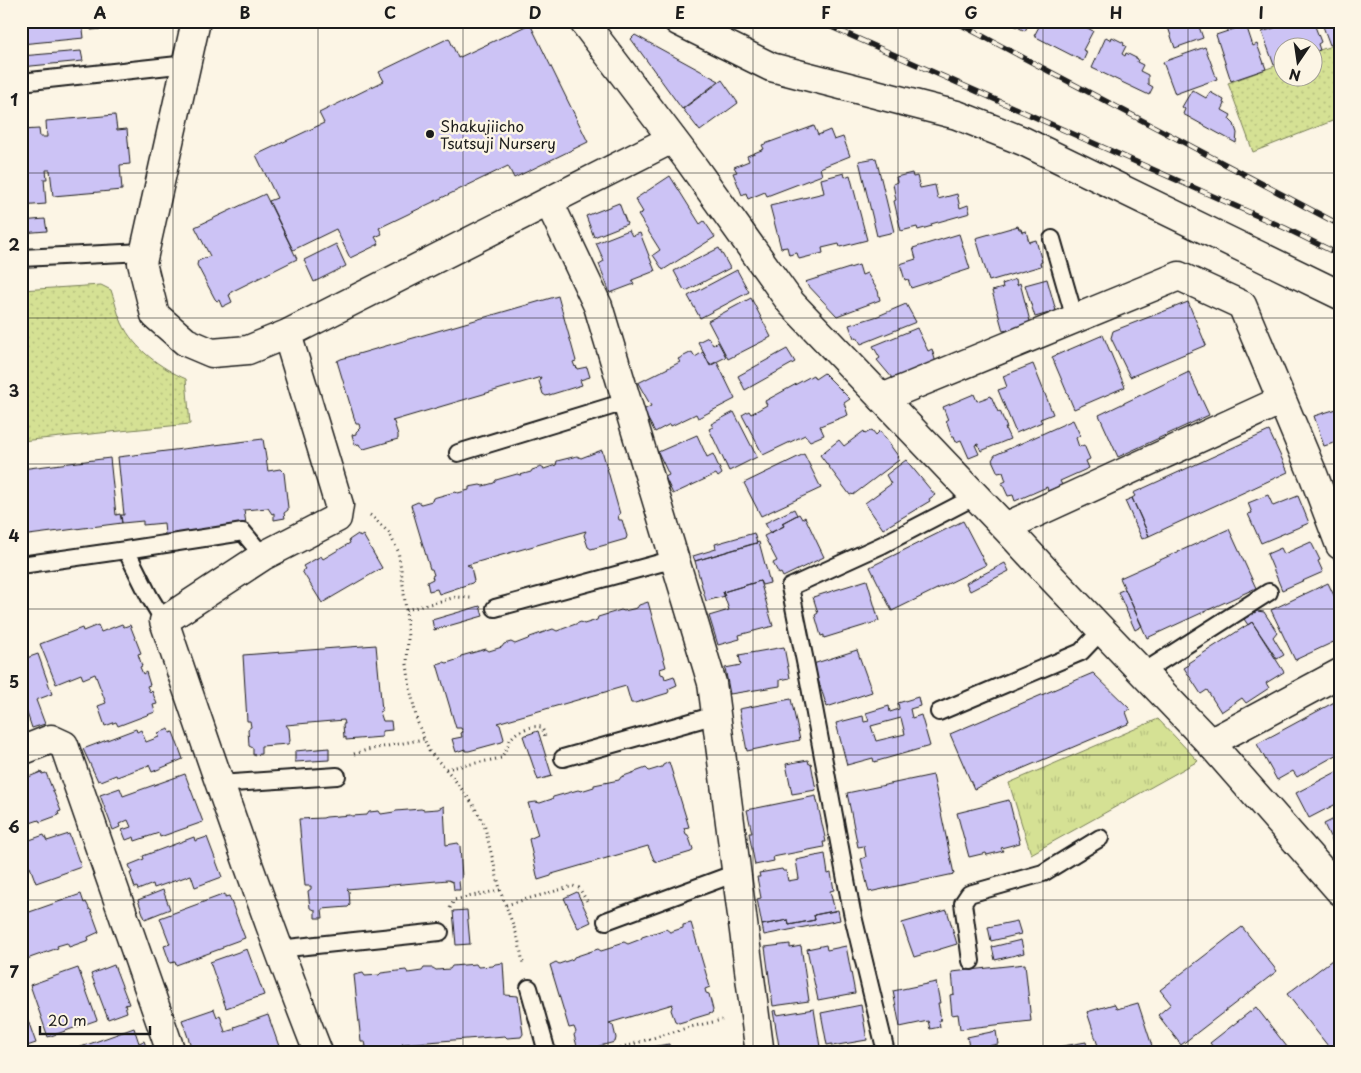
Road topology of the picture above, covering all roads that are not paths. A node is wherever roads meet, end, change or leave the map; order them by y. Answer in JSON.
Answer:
{"nodes":[{"id":1,"x":196,"y":21,"type":"edge"},
{"id":2,"x":583,"y":21,"type":"edge"},
{"id":3,"x":678,"y":21,"type":"edge"},
{"id":4,"x":187,"y":64,"type":"junction"},
{"id":5,"x":21,"y":82,"type":"edge"},
{"id":6,"x":672,"y":139,"type":"junction"},
{"id":7,"x":549,"y":202,"type":"junction"},
{"id":8,"x":1052,"y":239,"type":"dead end"},
{"id":9,"x":144,"y":252,"type":"junction"},
{"id":10,"x":21,"y":258,"type":"edge"},
{"id":11,"x":1340,"y":295,"type":"edge"},
{"id":12,"x":1075,"y":319,"type":"junction"},
{"id":13,"x":287,"y":334,"type":"junction"},
{"id":14,"x":882,"y":398,"type":"junction"},
{"id":15,"x":1282,"y":400,"type":"junction"},
{"id":16,"x":627,"y":403,"type":"junction"},
{"id":17,"x":458,"y":454,"type":"dead end"},
{"id":18,"x":976,"y":496,"type":"junction"},
{"id":19,"x":1005,"y":527,"type":"junction"},
{"id":20,"x":1340,"y":545,"type":"edge"},
{"id":21,"x":126,"y":550,"type":"junction"},
{"id":22,"x":263,"y":556,"type":"junction"},
{"id":23,"x":675,"y":560,"type":"junction"},
{"id":24,"x":21,"y":565,"type":"edge"},
{"id":25,"x":1269,"y":592,"type":"dead end"},
{"id":26,"x":495,"y":608,"type":"road end"},
{"id":27,"x":164,"y":621,"type":"junction"},
{"id":28,"x":1102,"y":630,"type":"junction"},
{"id":29,"x":1340,"y":672,"type":"edge"},
{"id":30,"x":1142,"y":673,"type":"junction"},
{"id":31,"x":939,"y":712,"type":"dead end"},
{"id":32,"x":716,"y":715,"type":"junction"},
{"id":33,"x":1210,"y":743,"type":"junction"},
{"id":34,"x":21,"y":751,"type":"edge"},
{"id":35,"x":563,"y":758,"type":"road end"},
{"id":36,"x":336,"y":776,"type":"road end"},
{"id":37,"x":219,"y":784,"type":"junction"},
{"id":38,"x":1100,"y":838,"type":"dead end"},
{"id":39,"x":736,"y":872,"type":"junction"},
{"id":40,"x":1340,"y":891,"type":"edge"},
{"id":41,"x":606,"y":921,"type":"road end"},
{"id":42,"x":440,"y":932,"type":"road end"},
{"id":43,"x":278,"y":949,"type":"junction"},
{"id":44,"x":971,"y":961,"type":"dead end"},
{"id":45,"x":529,"y":988,"type":"road end"},
{"id":46,"x":171,"y":1052,"type":"edge"},
{"id":47,"x":318,"y":1052,"type":"edge"},
{"id":48,"x":547,"y":1052,"type":"edge"},
{"id":49,"x":758,"y":1052,"type":"edge"},
{"id":50,"x":886,"y":1052,"type":"edge"}],
"edges":[{"from":1,"to":4,"type":"street"},
{"from":2,"to":6,"type":"street"},
{"from":3,"to":11,"type":"street"},
{"from":4,"to":5,"type":"lane"},
{"from":4,"to":9,"type":"street"},
{"from":6,"to":7,"type":"street"},
{"from":6,"to":14,"type":"street"},
{"from":7,"to":13,"type":"street"},
{"from":7,"to":16,"type":"street"},
{"from":8,"to":12,"type":"lane"},
{"from":9,"to":10,"type":"lane"},
{"from":9,"to":13,"type":"street"},
{"from":12,"to":14,"type":"street"},
{"from":12,"to":15,"type":"street"},
{"from":13,"to":22,"type":"street"},
{"from":14,"to":18,"type":"street"},
{"from":15,"to":19,"type":"street"},
{"from":15,"to":20,"type":"street"},
{"from":16,"to":17,"type":"lane"},
{"from":16,"to":23,"type":"street"},
{"from":18,"to":19,"type":"street"},
{"from":18,"to":50,"type":"lane"},
{"from":19,"to":28,"type":"street"},
{"from":21,"to":22,"type":"lane"},
{"from":21,"to":24,"type":"lane"},
{"from":21,"to":27,"type":"lane"},
{"from":22,"to":27,"type":"street"},
{"from":23,"to":26,"type":"lane"},
{"from":23,"to":32,"type":"street"},
{"from":25,"to":30,"type":"lane"},
{"from":27,"to":37,"type":"street"},
{"from":28,"to":30,"type":"street"},
{"from":28,"to":31,"type":"lane"},
{"from":29,"to":33,"type":"street"},
{"from":30,"to":33,"type":"street"},
{"from":32,"to":35,"type":"lane"},
{"from":32,"to":39,"type":"street"},
{"from":33,"to":40,"type":"street"},
{"from":34,"to":46,"type":"street"},
{"from":36,"to":37,"type":"lane"},
{"from":37,"to":43,"type":"street"},
{"from":38,"to":44,"type":"lane"},
{"from":39,"to":41,"type":"lane"},
{"from":39,"to":49,"type":"street"},
{"from":42,"to":43,"type":"lane"},
{"from":43,"to":47,"type":"street"},
{"from":45,"to":48,"type":"lane"}]}
